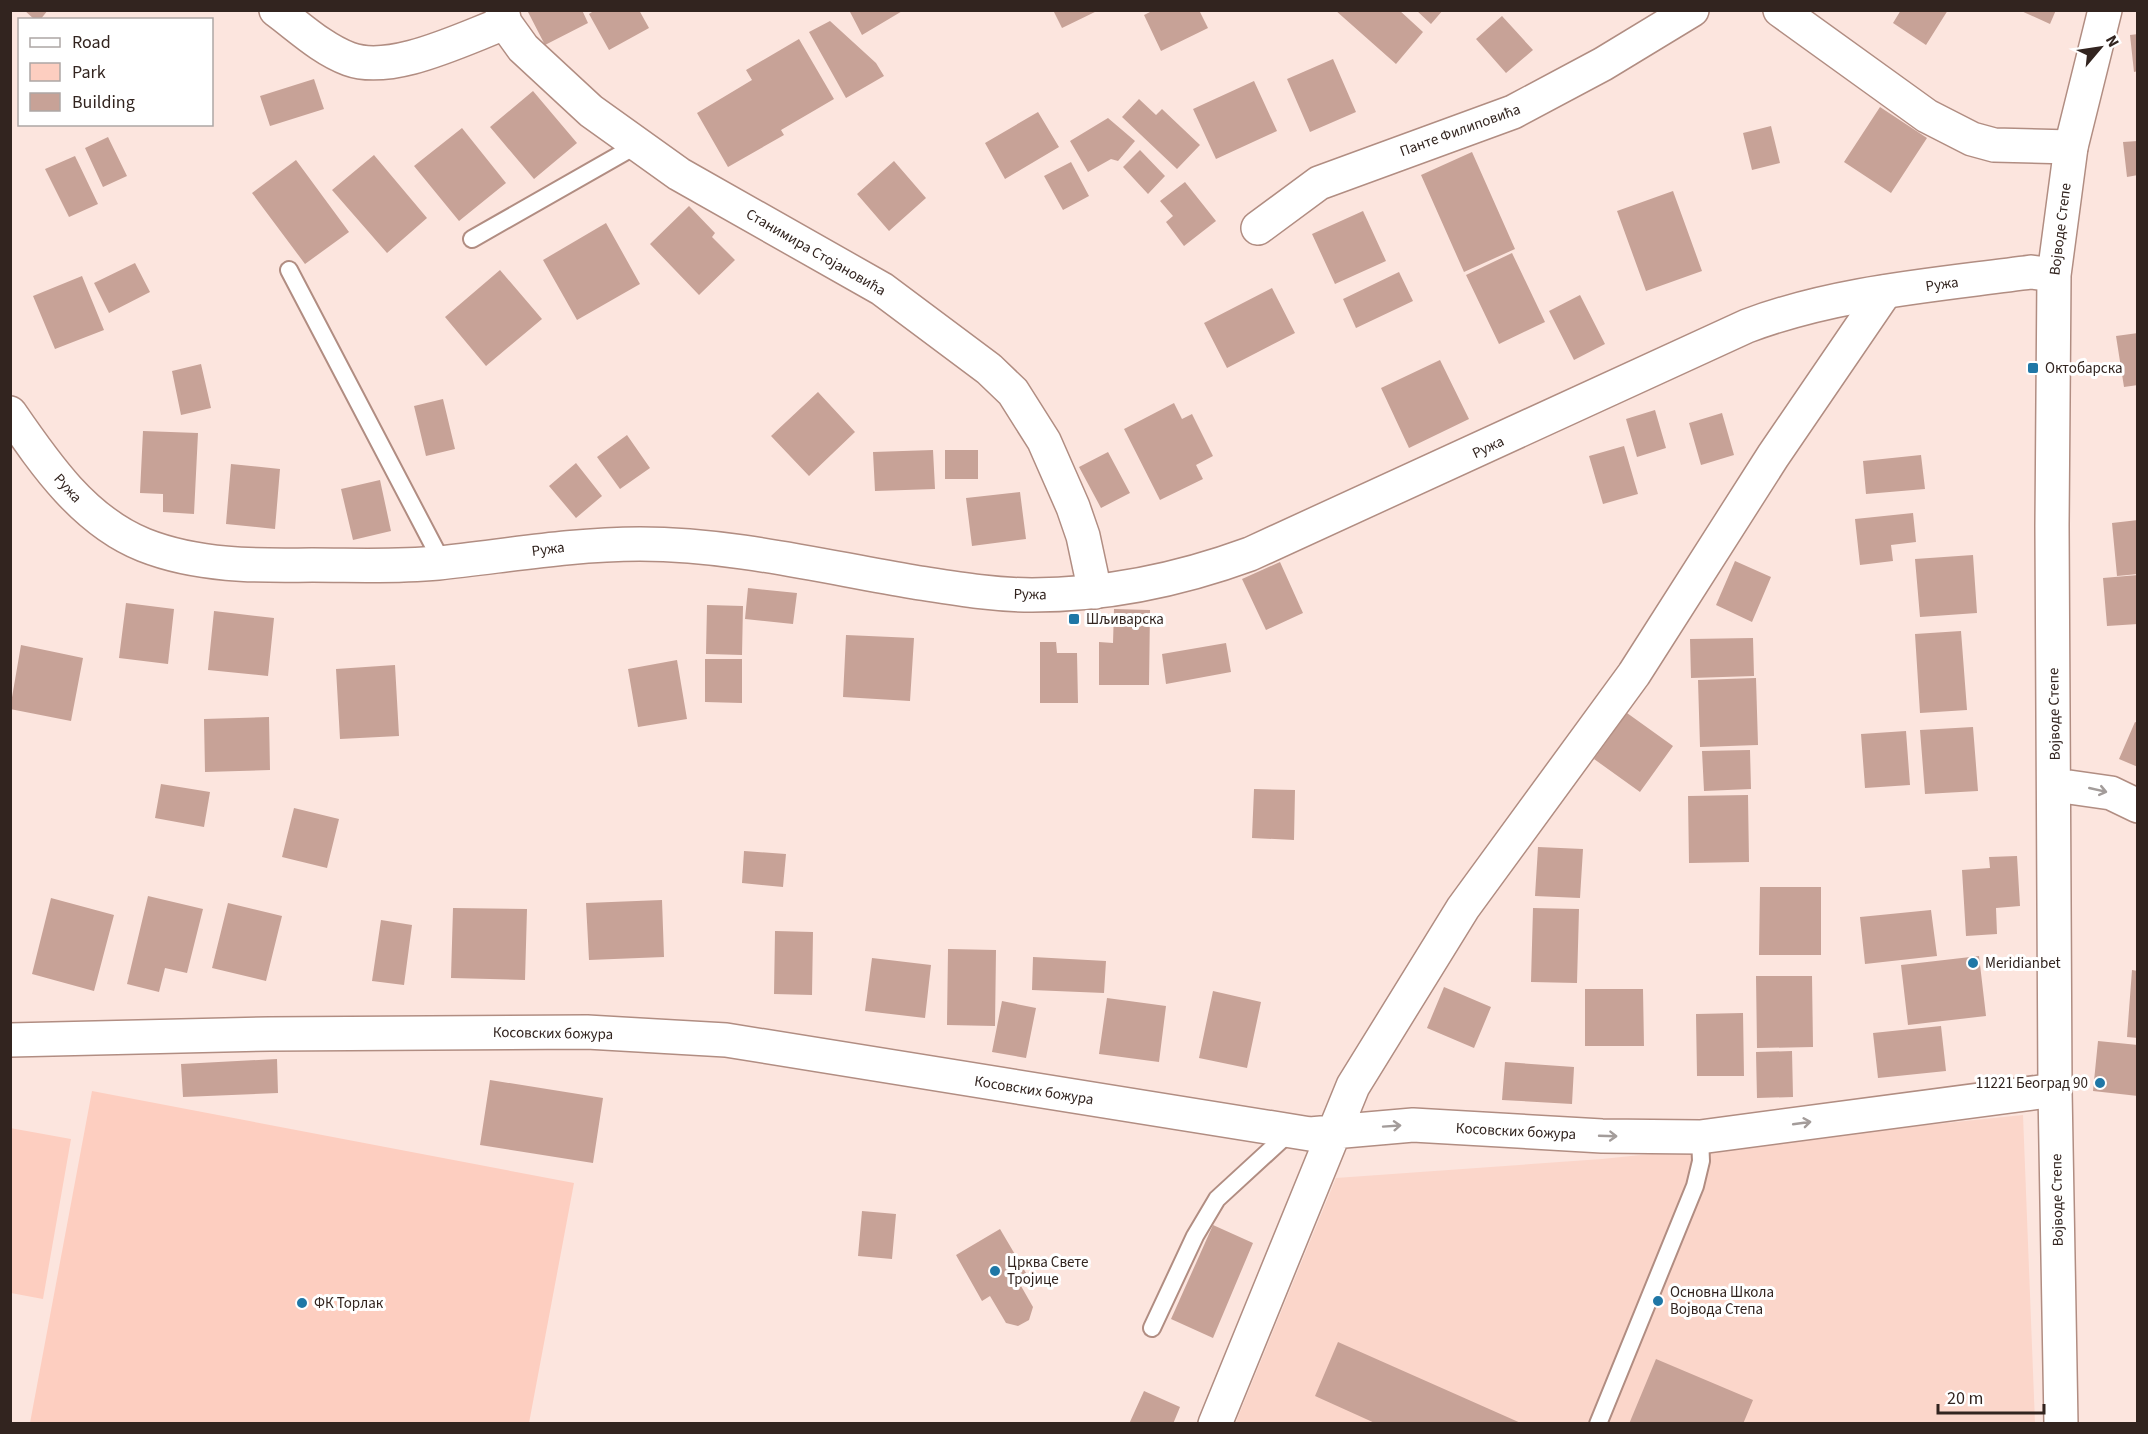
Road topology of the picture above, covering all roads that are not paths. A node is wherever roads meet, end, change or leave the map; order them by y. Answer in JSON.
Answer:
{"nodes":[{"id":1,"x":276,"y":10,"type":"edge"},
{"id":2,"x":1692,"y":10,"type":"edge"},
{"id":3,"x":1780,"y":10,"type":"edge"},
{"id":4,"x":2105,"y":10,"type":"edge"},
{"id":5,"x":503,"y":17,"type":"edge"},
{"id":6,"x":637,"y":145,"type":"junction"},
{"id":7,"x":2071,"y":147,"type":"junction"},
{"id":8,"x":1258,"y":228,"type":"dead end"},
{"id":9,"x":472,"y":239,"type":"dead end"},
{"id":10,"x":289,"y":270,"type":"dead end"},
{"id":11,"x":2054,"y":275,"type":"junction"},
{"id":12,"x":1885,"y":292,"type":"junction"},
{"id":13,"x":10,"y":413,"type":"edge"},
{"id":14,"x":442,"y":562,"type":"junction"},
{"id":15,"x":1095,"y":592,"type":"junction"},
{"id":16,"x":2055,"y":785,"type":"junction"},
{"id":17,"x":2138,"y":806,"type":"edge"},
{"id":18,"x":10,"y":1040,"type":"edge"},
{"id":19,"x":2055,"y":1090,"type":"junction"},
{"id":20,"x":1291,"y":1131,"type":"junction"},
{"id":21,"x":1334,"y":1133,"type":"junction"},
{"id":22,"x":1700,"y":1137,"type":"junction"},
{"id":23,"x":1152,"y":1328,"type":"dead end"},
{"id":24,"x":1215,"y":1424,"type":"edge"},
{"id":25,"x":1598,"y":1424,"type":"edge"},
{"id":26,"x":2061,"y":1424,"type":"edge"}],
"edges":[{"from":1,"to":5,"type":"street","name":"Станимира Стојановића"},
{"from":2,"to":8,"type":"street","name":"Панте Филиповића"},
{"from":3,"to":7,"type":"street"},
{"from":4,"to":7,"type":"street","name":"Војводе Степе"},
{"from":5,"to":6,"type":"street","name":"Станимира Стојановића"},
{"from":6,"to":9,"type":"lane"},
{"from":6,"to":15,"type":"street","name":"Станимира Стојановића"},
{"from":7,"to":11,"type":"street","name":"Војводе Степе"},
{"from":10,"to":14,"type":"lane"},
{"from":11,"to":12,"type":"street","name":"Ружа"},
{"from":11,"to":16,"type":"street","name":"Војводе Степе"},
{"from":12,"to":15,"type":"street","name":"Ружа"},
{"from":12,"to":21,"type":"street"},
{"from":13,"to":14,"type":"street","name":"Ружа"},
{"from":14,"to":15,"type":"street","name":"Ружа"},
{"from":16,"to":17,"type":"street","one_way":true},
{"from":16,"to":19,"type":"street","name":"Војводе Степе"},
{"from":18,"to":20,"type":"street","name":"Косовских божура"},
{"from":22,"to":19,"type":"street","name":"Косовских божура","one_way":true},
{"from":19,"to":26,"type":"street","name":"Војводе Степе"},
{"from":20,"to":21,"type":"street","name":"Косовских божура"},
{"from":20,"to":23,"type":"lane"},
{"from":21,"to":22,"type":"street","name":"Косовских божура","one_way":true},
{"from":21,"to":24,"type":"street"},
{"from":22,"to":25,"type":"lane"}]}
